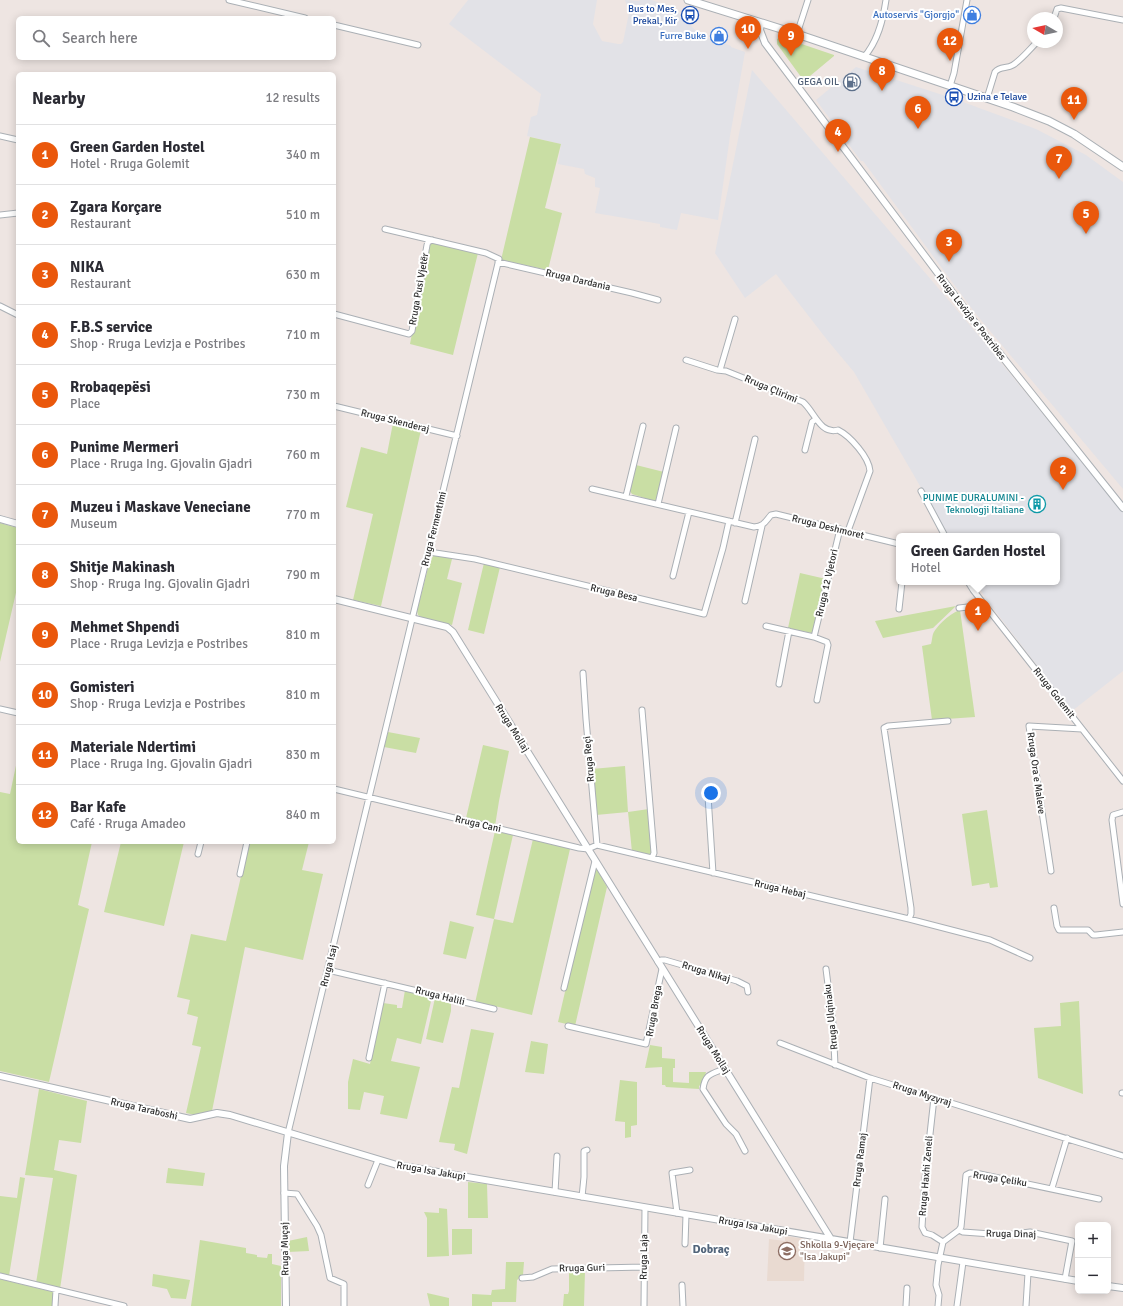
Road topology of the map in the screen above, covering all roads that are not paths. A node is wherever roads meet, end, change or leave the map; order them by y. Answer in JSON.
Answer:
{"nodes":[{"id":1,"x":229,"y":0,"type":"edge"},
{"id":2,"x":688,"y":0,"type":"edge"},
{"id":3,"x":808,"y":0,"type":"edge"},
{"id":4,"x":886,"y":0,"type":"edge"},
{"id":5,"x":967,"y":0,"type":"edge"},
{"id":6,"x":1056,"y":12,"type":"edge"},
{"id":7,"x":297,"y":16,"type":"edge"},
{"id":8,"x":1123,"y":20,"type":"edge"},
{"id":9,"x":760,"y":23,"type":"junction"},
{"id":10,"x":336,"y":25,"type":"edge"},
{"id":11,"x":794,"y":34,"type":"junction"},
{"id":12,"x":418,"y":45,"type":"dead end"},
{"id":13,"x":1030,"y":48,"type":"edge"},
{"id":14,"x":864,"y":57,"type":"junction"},
{"id":15,"x":950,"y":86,"type":"junction"},
{"id":16,"x":987,"y":98,"type":"junction"},
{"id":17,"x":0,"y":136,"type":"edge"},
{"id":18,"x":16,"y":140,"type":"edge"},
{"id":19,"x":1123,"y":167,"type":"edge"},
{"id":20,"x":16,"y":213,"type":"edge"},
{"id":21,"x":0,"y":215,"type":"edge"},
{"id":22,"x":385,"y":229,"type":"dead end"},
{"id":23,"x":432,"y":240,"type":"junction"},
{"id":24,"x":499,"y":261,"type":"junction"},
{"id":25,"x":658,"y":300,"type":"dead end"},
{"id":26,"x":0,"y":306,"type":"edge"},
{"id":27,"x":16,"y":314,"type":"edge"},
{"id":28,"x":336,"y":315,"type":"edge"},
{"id":29,"x":736,"y":319,"type":"dead end"},
{"id":30,"x":686,"y":360,"type":"dead end"},
{"id":31,"x":720,"y":370,"type":"junction"},
{"id":32,"x":336,"y":406,"type":"edge"},
{"id":33,"x":816,"y":419,"type":"junction"},
{"id":34,"x":643,"y":426,"type":"dead end"},
{"id":35,"x":676,"y":428,"type":"dead end"},
{"id":36,"x":457,"y":436,"type":"junction"},
{"id":37,"x":755,"y":439,"type":"dead end"},
{"id":38,"x":805,"y":450,"type":"dead end"},
{"id":39,"x":592,"y":489,"type":"dead end"},
{"id":40,"x":921,"y":491,"type":"dead end"},
{"id":41,"x":626,"y":496,"type":"junction"},
{"id":42,"x":658,"y":504,"type":"junction"},
{"id":43,"x":1123,"y":508,"type":"edge"},
{"id":44,"x":689,"y":512,"type":"junction"},
{"id":45,"x":0,"y":519,"type":"edge"},
{"id":46,"x":728,"y":521,"type":"junction"},
{"id":47,"x":16,"y":522,"type":"edge"},
{"id":48,"x":735,"y":522,"type":"junction"},
{"id":49,"x":762,"y":526,"type":"junction"},
{"id":50,"x":840,"y":529,"type":"junction"},
{"id":51,"x":848,"y":531,"type":"junction"},
{"id":52,"x":942,"y":533,"type":"edge"},
{"id":53,"x":896,"y":543,"type":"edge"},
{"id":54,"x":429,"y":552,"type":"junction"},
{"id":55,"x":673,"y":576,"type":"dead end"},
{"id":56,"x":902,"y":585,"type":"edge"},
{"id":57,"x":970,"y":585,"type":"edge"},
{"id":58,"x":336,"y":599,"type":"edge"},
{"id":59,"x":745,"y":601,"type":"dead end"},
{"id":60,"x":985,"y":604,"type":"junction"},
{"id":61,"x":959,"y":608,"type":"dead end"},
{"id":62,"x":900,"y":609,"type":"dead end"},
{"id":63,"x":413,"y":618,"type":"junction"},
{"id":64,"x":766,"y":626,"type":"dead end"},
{"id":65,"x":789,"y":631,"type":"junction"},
{"id":66,"x":814,"y":637,"type":"junction"},
{"id":67,"x":583,"y":673,"type":"dead end"},
{"id":68,"x":779,"y":684,"type":"dead end"},
{"id":69,"x":817,"y":700,"type":"dead end"},
{"id":70,"x":0,"y":709,"type":"edge"},
{"id":71,"x":642,"y":710,"type":"dead end"},
{"id":72,"x":16,"y":713,"type":"edge"},
{"id":73,"x":948,"y":721,"type":"dead end"},
{"id":74,"x":1082,"y":729,"type":"junction"},
{"id":75,"x":1123,"y":781,"type":"edge"},
{"id":76,"x":336,"y":790,"type":"edge"},
{"id":77,"x":708,"y":796,"type":"dead end"},
{"id":78,"x":369,"y":798,"type":"junction"},
{"id":79,"x":1123,"y":812,"type":"edge"},
{"id":80,"x":200,"y":844,"type":"edge"},
{"id":81,"x":248,"y":844,"type":"edge"},
{"id":82,"x":597,"y":845,"type":"junction"},
{"id":83,"x":588,"y":849,"type":"junction"},
{"id":84,"x":198,"y":854,"type":"dead end"},
{"id":85,"x":652,"y":858,"type":"junction"},
{"id":86,"x":595,"y":861,"type":"junction"},
{"id":87,"x":1051,"y":871,"type":"dead end"},
{"id":88,"x":713,"y":873,"type":"junction"},
{"id":89,"x":240,"y":874,"type":"dead end"},
{"id":90,"x":1123,"y":904,"type":"edge"},
{"id":91,"x":1054,"y":908,"type":"dead end"},
{"id":92,"x":909,"y":920,"type":"junction"},
{"id":93,"x":1123,"y":932,"type":"edge"},
{"id":94,"x":1030,"y":958,"type":"dead end"},
{"id":95,"x":658,"y":962,"type":"junction"},
{"id":96,"x":662,"y":969,"type":"junction"},
{"id":97,"x":826,"y":969,"type":"dead end"},
{"id":98,"x":328,"y":970,"type":"junction"},
{"id":99,"x":385,"y":984,"type":"junction"},
{"id":100,"x":564,"y":988,"type":"dead end"},
{"id":101,"x":748,"y":992,"type":"dead end"},
{"id":102,"x":494,"y":1009,"type":"dead end"},
{"id":103,"x":568,"y":1026,"type":"dead end"},
{"id":104,"x":780,"y":1043,"type":"dead end"},
{"id":105,"x":369,"y":1058,"type":"dead end"},
{"id":106,"x":835,"y":1065,"type":"junction"},
{"id":107,"x":724,"y":1069,"type":"junction"},
{"id":108,"x":0,"y":1076,"type":"edge"},
{"id":109,"x":870,"y":1078,"type":"junction"},
{"id":110,"x":934,"y":1098,"type":"junction"},
{"id":111,"x":288,"y":1133,"type":"junction"},
{"id":112,"x":1067,"y":1138,"type":"junction"},
{"id":113,"x":587,"y":1150,"type":"dead end"},
{"id":114,"x":745,"y":1150,"type":"dead end"},
{"id":115,"x":557,"y":1156,"type":"dead end"},
{"id":116,"x":1123,"y":1156,"type":"edge"},
{"id":117,"x":378,"y":1160,"type":"junction"},
{"id":118,"x":690,"y":1170,"type":"dead end"},
{"id":119,"x":368,"y":1185,"type":"dead end"},
{"id":120,"x":1052,"y":1188,"type":"junction"},
{"id":121,"x":555,"y":1192,"type":"junction"},
{"id":122,"x":284,"y":1193,"type":"junction"},
{"id":123,"x":582,"y":1197,"type":"junction"},
{"id":124,"x":885,"y":1199,"type":"dead end"},
{"id":125,"x":1099,"y":1199,"type":"dead end"},
{"id":126,"x":645,"y":1208,"type":"junction"},
{"id":127,"x":677,"y":1213,"type":"junction"},
{"id":128,"x":686,"y":1215,"type":"junction"},
{"id":129,"x":959,"y":1230,"type":"junction"},
{"id":130,"x":831,"y":1239,"type":"junction"},
{"id":131,"x":850,"y":1242,"type":"junction"},
{"id":132,"x":943,"y":1242,"type":"junction"},
{"id":133,"x":685,"y":1244,"type":"dead end"},
{"id":134,"x":880,"y":1248,"type":"junction"},
{"id":135,"x":940,"y":1258,"type":"junction"},
{"id":136,"x":963,"y":1262,"type":"junction"},
{"id":137,"x":644,"y":1267,"type":"junction"},
{"id":138,"x":1028,"y":1273,"type":"junction"},
{"id":139,"x":0,"y":1276,"type":"edge"},
{"id":140,"x":522,"y":1278,"type":"dead end"},
{"id":141,"x":1066,"y":1279,"type":"junction"},
{"id":142,"x":1075,"y":1280,"type":"edge"},
{"id":143,"x":682,"y":1284,"type":"dead end"},
{"id":144,"x":1111,"y":1286,"type":"edge"},
{"id":145,"x":907,"y":1288,"type":"dead end"},
{"id":146,"x":1123,"y":1288,"type":"edge"},
{"id":147,"x":56,"y":1290,"type":"junction"},
{"id":148,"x":55,"y":1306,"type":"edge"},
{"id":149,"x":124,"y":1306,"type":"edge"},
{"id":150,"x":286,"y":1306,"type":"edge"},
{"id":151,"x":344,"y":1306,"type":"edge"},
{"id":152,"x":644,"y":1306,"type":"edge"},
{"id":153,"x":683,"y":1306,"type":"edge"},
{"id":154,"x":906,"y":1306,"type":"edge"},
{"id":155,"x":938,"y":1306,"type":"edge"},
{"id":156,"x":957,"y":1306,"type":"edge"},
{"id":157,"x":1026,"y":1306,"type":"edge"}],
"edges":[{"from":1,"to":7,"type":"street"},
{"from":2,"to":9,"type":"main road"},
{"from":3,"to":11,"type":"street"},
{"from":4,"to":14,"type":"street"},
{"from":5,"to":15,"type":"street"},
{"from":6,"to":8,"type":"street"},
{"from":9,"to":11,"type":"main road"},
{"from":9,"to":43,"type":"street","name":"Rruga Levizja e Postribes"},
{"from":10,"to":12,"type":"street"},
{"from":11,"to":14,"type":"main road"},
{"from":13,"to":16,"type":"street"},
{"from":14,"to":15,"type":"main road"},
{"from":15,"to":16,"type":"main road"},
{"from":16,"to":19,"type":"main road"},
{"from":17,"to":18,"type":"street"},
{"from":20,"to":21,"type":"street"},
{"from":22,"to":23,"type":"street","name":"Rruga Pusi Vjetër"},
{"from":23,"to":24,"type":"street","name":"Rruga Pusi Vjetër"},
{"from":23,"to":28,"type":"street","name":"Rruga Pusi Vjetër"},
{"from":24,"to":25,"type":"street","name":"Rruga Dardania"},
{"from":24,"to":36,"type":"street","name":"Rruga Fermentimi"},
{"from":26,"to":27,"type":"street"},
{"from":29,"to":31,"type":"street"},
{"from":30,"to":31,"type":"street","name":"Rruga Çlirimi"},
{"from":31,"to":33,"type":"street","name":"Rruga Çlirimi"},
{"from":32,"to":36,"type":"street","name":"Rruga Skenderaj"},
{"from":33,"to":38,"type":"street"},
{"from":33,"to":51,"type":"street","name":"Rruga Çlirimi"},
{"from":34,"to":41,"type":"street"},
{"from":35,"to":42,"type":"street"},
{"from":36,"to":54,"type":"street","name":"Rruga Fermentimi"},
{"from":37,"to":48,"type":"street"},
{"from":39,"to":41,"type":"street"},
{"from":40,"to":52,"type":"street"},
{"from":41,"to":42,"type":"street"},
{"from":42,"to":44,"type":"street"},
{"from":44,"to":46,"type":"street"},
{"from":44,"to":55,"type":"street"},
{"from":45,"to":47,"type":"street"},
{"from":46,"to":48,"type":"street"},
{"from":46,"to":54,"type":"street","name":"Rruga Besa"},
{"from":48,"to":49,"type":"street"},
{"from":49,"to":50,"type":"street","name":"Rruga Deshmoret"},
{"from":49,"to":59,"type":"street"},
{"from":50,"to":51,"type":"street","name":"Rruga Deshmoret"},
{"from":50,"to":66,"type":"street","name":"Rruga 12 Vjetori"},
{"from":51,"to":53,"type":"street","name":"Rruga Deshmoret"},
{"from":54,"to":63,"type":"street","name":"Rruga Fermentimi"},
{"from":56,"to":62,"type":"street"},
{"from":57,"to":60,"type":"street","name":"Rruga Golemit"},
{"from":58,"to":63,"type":"street","name":"Rruga Mollaj"},
{"from":60,"to":61,"type":"street"},
{"from":60,"to":74,"type":"street","name":"Rruga Golemit"},
{"from":63,"to":78,"type":"street","name":"Rruga Fermentimi"},
{"from":63,"to":83,"type":"street","name":"Rruga Mollaj"},
{"from":64,"to":65,"type":"street"},
{"from":65,"to":66,"type":"street"},
{"from":65,"to":68,"type":"street"},
{"from":66,"to":69,"type":"street"},
{"from":67,"to":82,"type":"street","name":"Rruga Reçi"},
{"from":70,"to":72,"type":"street"},
{"from":71,"to":85,"type":"street"},
{"from":73,"to":92,"type":"street"},
{"from":74,"to":75,"type":"street","name":"Rruga Golemit"},
{"from":74,"to":87,"type":"street","name":"Rruga Ora e Maleve"},
{"from":76,"to":78,"type":"street","name":"Rruga Cani"},
{"from":77,"to":88,"type":"street"},
{"from":78,"to":83,"type":"street","name":"Rruga Cani"},
{"from":78,"to":98,"type":"street","name":"Rruga Isaj"},
{"from":79,"to":90,"type":"street"},
{"from":80,"to":84,"type":"street"},
{"from":81,"to":89,"type":"street"},
{"from":82,"to":83,"type":"street"},
{"from":82,"to":85,"type":"street","name":"Rruga Hebaj"},
{"from":83,"to":86,"type":"street","name":"Rruga Mollaj"},
{"from":85,"to":88,"type":"street","name":"Rruga Hebaj"},
{"from":86,"to":95,"type":"street","name":"Rruga Mollaj"},
{"from":86,"to":100,"type":"street"},
{"from":88,"to":92,"type":"street","name":"Rruga Hebaj"},
{"from":91,"to":93,"type":"street"},
{"from":92,"to":94,"type":"street","name":"Rruga Hebaj"},
{"from":95,"to":96,"type":"street","name":"Rruga Mollaj"},
{"from":95,"to":101,"type":"street","name":"Rruga Nikaj"},
{"from":96,"to":103,"type":"street","name":"Rruga Brega"},
{"from":96,"to":107,"type":"street","name":"Rruga Mollaj"},
{"from":97,"to":106,"type":"street","name":"Rruga Ulqinaku"},
{"from":98,"to":99,"type":"street","name":"Rruga Halili"},
{"from":98,"to":111,"type":"street","name":"Rruga Isaj"},
{"from":99,"to":102,"type":"street","name":"Rruga Halili"},
{"from":99,"to":105,"type":"street"},
{"from":104,"to":106,"type":"street","name":"Rruga Myzyraj"},
{"from":106,"to":109,"type":"street","name":"Rruga Myzyraj"},
{"from":107,"to":114,"type":"street"},
{"from":107,"to":130,"type":"street","name":"Rruga Mollaj"},
{"from":108,"to":111,"type":"street","name":"Rruga Taraboshi"},
{"from":109,"to":110,"type":"street","name":"Rruga Myzyraj"},
{"from":109,"to":131,"type":"street","name":"Rruga Ramaj"},
{"from":110,"to":112,"type":"street","name":"Rruga Myzyraj"},
{"from":110,"to":132,"type":"street","name":"Rruga Haxhi Zeneli"},
{"from":111,"to":117,"type":"street","name":"Rruga Isa Jakupi"},
{"from":111,"to":122,"type":"street","name":"Rruga Muçaj"},
{"from":112,"to":116,"type":"street","name":"Rruga Myzyraj"},
{"from":112,"to":120,"type":"street"},
{"from":113,"to":123,"type":"street"},
{"from":115,"to":121,"type":"street"},
{"from":117,"to":119,"type":"street"},
{"from":117,"to":121,"type":"street","name":"Rruga Isa Jakupi"},
{"from":118,"to":127,"type":"street"},
{"from":120,"to":125,"type":"street","name":"Rruga Çeliku"},
{"from":120,"to":129,"type":"street","name":"Rruga Çeliku"},
{"from":121,"to":123,"type":"street","name":"Rruga Isa Jakupi"},
{"from":122,"to":150,"type":"street","name":"Rruga Muçaj"},
{"from":122,"to":151,"type":"street"},
{"from":123,"to":126,"type":"street","name":"Rruga Isa Jakupi"},
{"from":124,"to":134,"type":"street"},
{"from":126,"to":127,"type":"street","name":"Rruga Isa Jakupi"},
{"from":126,"to":137,"type":"street","name":"Rruga Laja"},
{"from":127,"to":128,"type":"street","name":"Rruga Isa Jakupi"},
{"from":128,"to":130,"type":"street","name":"Rruga Isa Jakupi"},
{"from":128,"to":133,"type":"street"},
{"from":129,"to":132,"type":"street"},
{"from":129,"to":141,"type":"street","name":"Rruga Dinaj"},
{"from":130,"to":131,"type":"street","name":"Rruga Isa Jakupi"},
{"from":131,"to":134,"type":"street","name":"Rruga Isa Jakupi"},
{"from":132,"to":135,"type":"street"},
{"from":134,"to":135,"type":"street","name":"Rruga Isa Jakupi"},
{"from":135,"to":136,"type":"street","name":"Rruga Isa Jakupi"},
{"from":135,"to":155,"type":"street"},
{"from":136,"to":138,"type":"street","name":"Rruga Isa Jakupi"},
{"from":136,"to":156,"type":"street"},
{"from":137,"to":140,"type":"street","name":"Rruga Guri"},
{"from":137,"to":152,"type":"street","name":"Rruga Laja"},
{"from":138,"to":141,"type":"street","name":"Rruga Isa Jakupi"},
{"from":138,"to":157,"type":"street"},
{"from":139,"to":147,"type":"street"},
{"from":141,"to":142,"type":"street","name":"Rruga Isa Jakupi"},
{"from":143,"to":153,"type":"street"},
{"from":144,"to":146,"type":"street"},
{"from":145,"to":154,"type":"street"},
{"from":147,"to":148,"type":"street"},
{"from":147,"to":149,"type":"street"}]}
